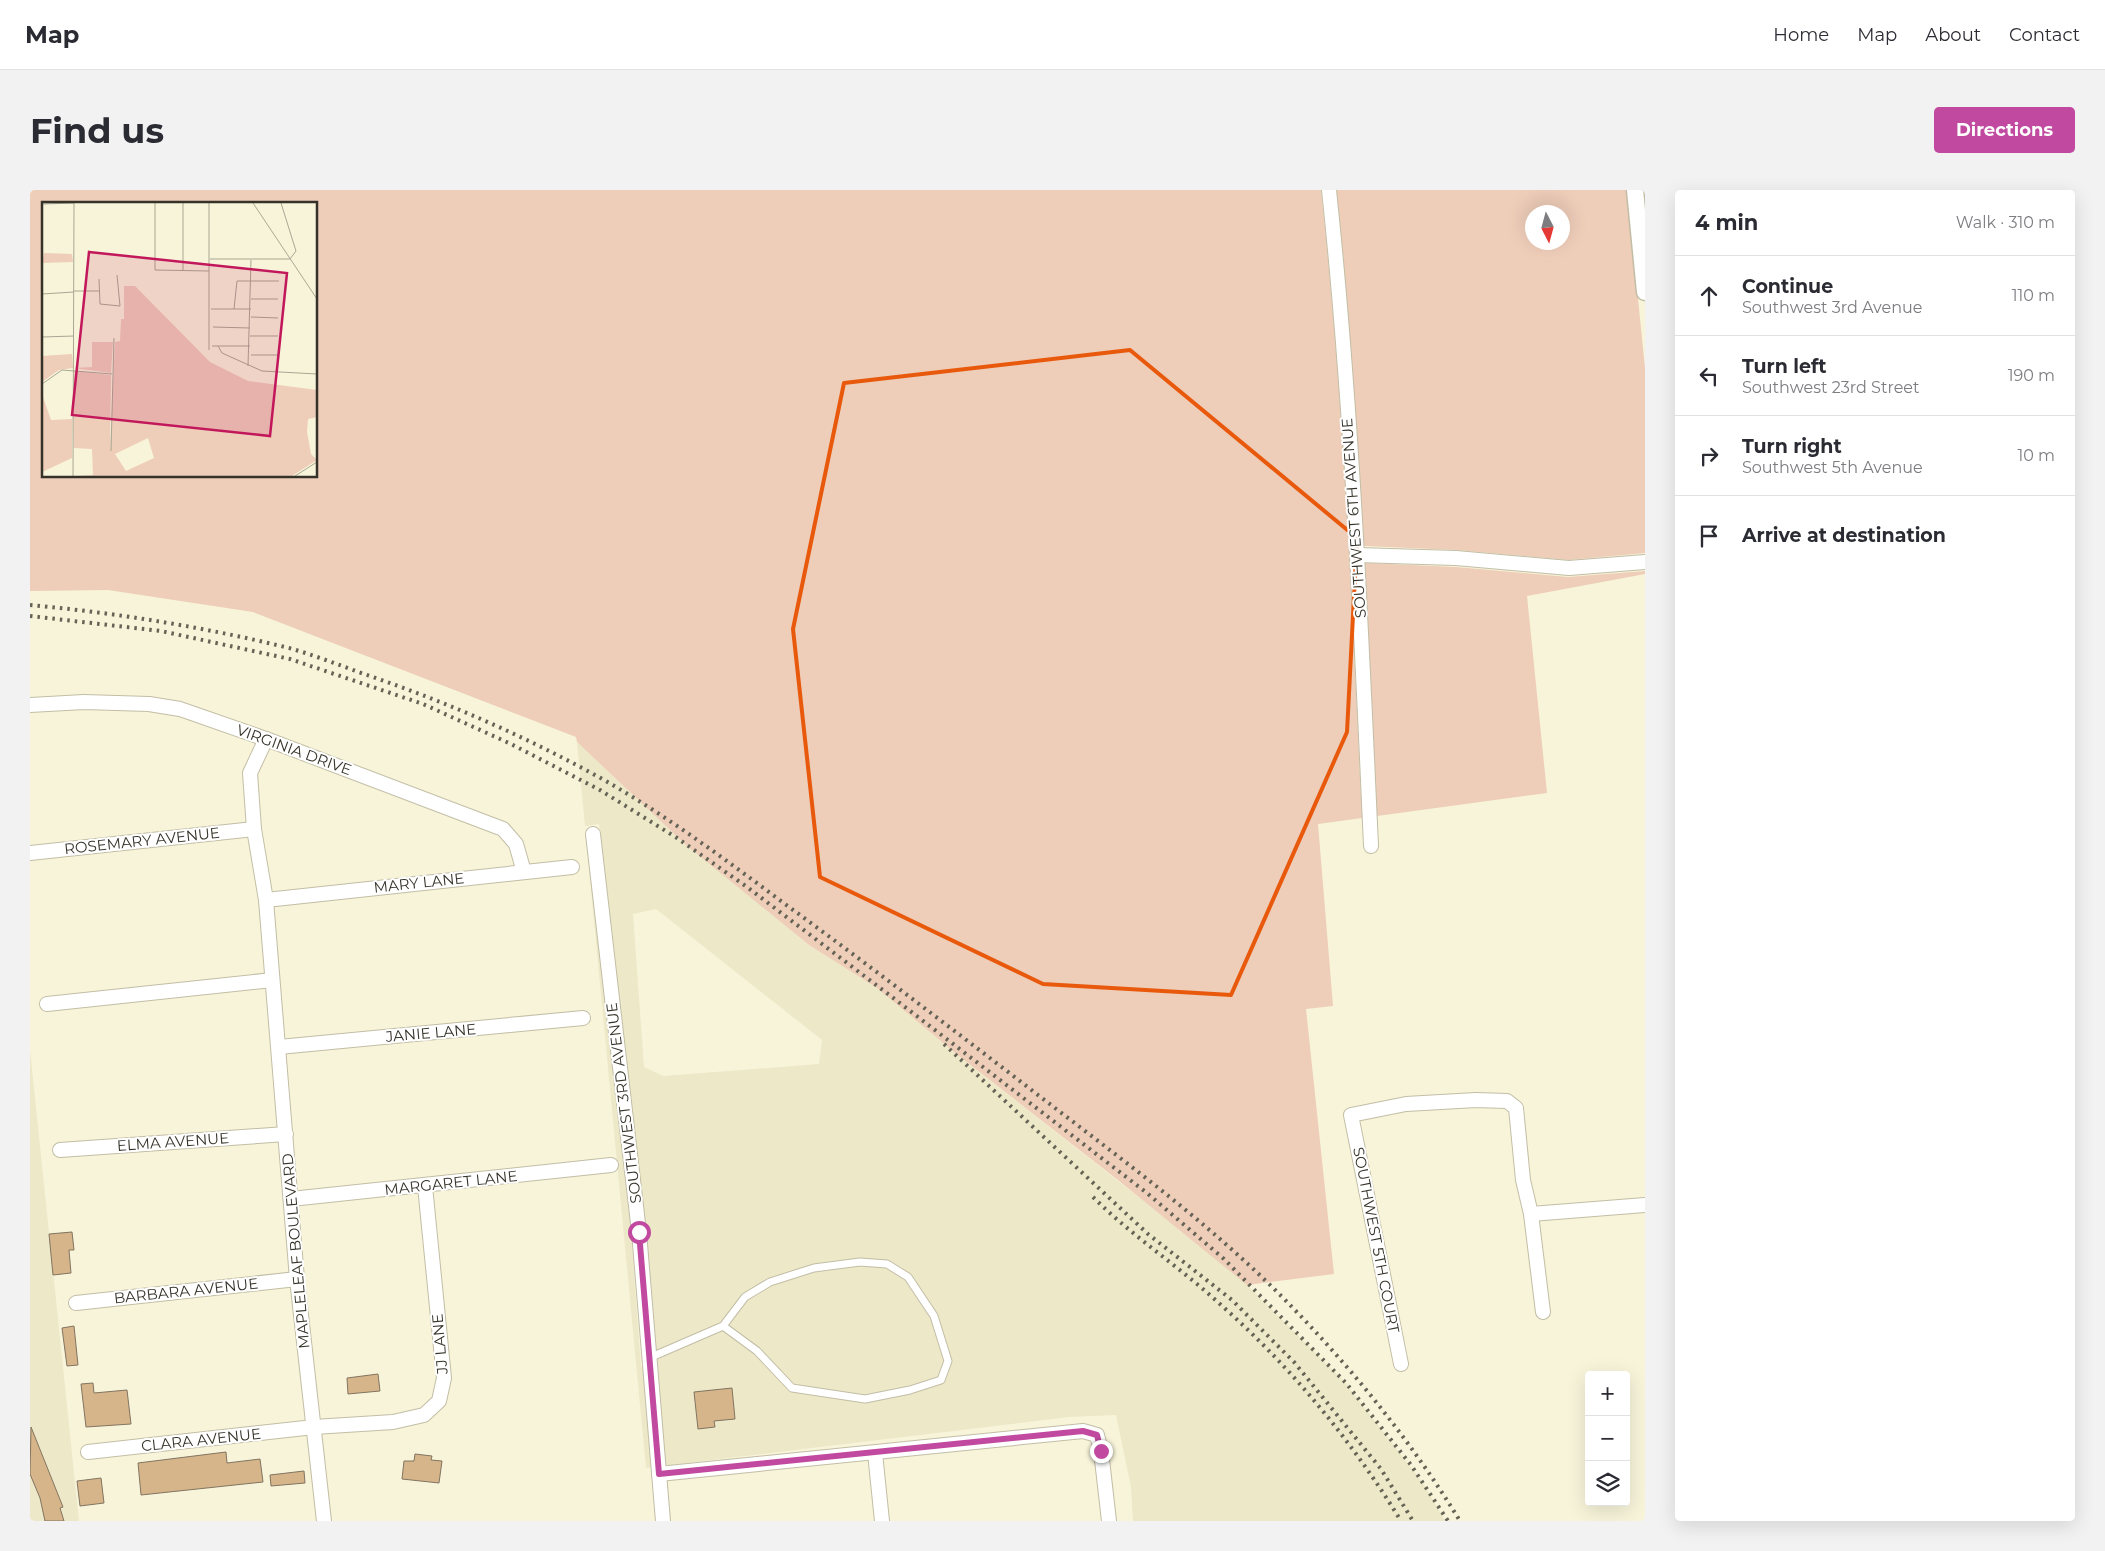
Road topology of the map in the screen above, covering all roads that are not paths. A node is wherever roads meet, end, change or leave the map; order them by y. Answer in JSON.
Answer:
{"nodes":[{"id":1,"x":1329,"y":190,"type":"edge"},
{"id":2,"x":1635,"y":190,"type":"edge"},
{"id":3,"x":1645,"y":292,"type":"edge"},
{"id":4,"x":1357,"y":555,"type":"junction"},
{"id":5,"x":1645,"y":562,"type":"edge"},
{"id":6,"x":30,"y":705,"type":"edge"},
{"id":7,"x":266,"y":739,"type":"junction"},
{"id":8,"x":254,"y":829,"type":"junction"},
{"id":9,"x":593,"y":834,"type":"dead end"},
{"id":10,"x":1371,"y":846,"type":"dead end"},
{"id":11,"x":30,"y":853,"type":"edge"},
{"id":12,"x":572,"y":867,"type":"dead end"},
{"id":13,"x":524,"y":872,"type":"junction"},
{"id":14,"x":266,"y":900,"type":"junction"},
{"id":15,"x":272,"y":980,"type":"junction"},
{"id":16,"x":47,"y":1004,"type":"dead end"},
{"id":17,"x":583,"y":1018,"type":"dead end"},
{"id":18,"x":279,"y":1047,"type":"junction"},
{"id":19,"x":286,"y":1134,"type":"junction"},
{"id":20,"x":60,"y":1150,"type":"dead end"},
{"id":21,"x":611,"y":1165,"type":"dead end"},
{"id":22,"x":424,"y":1186,"type":"junction"},
{"id":23,"x":291,"y":1199,"type":"junction"},
{"id":24,"x":1645,"y":1205,"type":"edge"},
{"id":25,"x":1531,"y":1214,"type":"junction"},
{"id":26,"x":297,"y":1279,"type":"junction"},
{"id":27,"x":76,"y":1302,"type":"dead end"},
{"id":28,"x":1543,"y":1312,"type":"dead end"},
{"id":29,"x":723,"y":1326,"type":"junction"},
{"id":30,"x":648,"y":1358,"type":"junction"},
{"id":31,"x":1401,"y":1364,"type":"dead end"},
{"id":32,"x":314,"y":1427,"type":"junction"},
{"id":33,"x":88,"y":1452,"type":"dead end"},
{"id":34,"x":875,"y":1453,"type":"junction"},
{"id":35,"x":659,"y":1474,"type":"junction"},
{"id":36,"x":324,"y":1521,"type":"edge"},
{"id":37,"x":663,"y":1521,"type":"edge"},
{"id":38,"x":882,"y":1521,"type":"edge"},
{"id":39,"x":1109,"y":1521,"type":"edge"}],
"edges":[{"from":1,"to":4,"type":"street","name":"SOUTHWEST 6TH AVENUE"},
{"from":2,"to":3,"type":"street"},
{"from":4,"to":5,"type":"street"},
{"from":4,"to":10,"type":"street","name":"SOUTHWEST 6TH AVENUE"},
{"from":6,"to":7,"type":"street","name":"VIRGINIA DRIVE"},
{"from":7,"to":8,"type":"street","name":"MAPLELEAF BOULEVARD"},
{"from":7,"to":13,"type":"street","name":"VIRGINIA DRIVE"},
{"from":8,"to":11,"type":"street","name":"ROSEMARY AVENUE"},
{"from":8,"to":14,"type":"street","name":"MAPLELEAF BOULEVARD"},
{"from":9,"to":30,"type":"street","name":"SOUTHWEST 3RD AVENUE"},
{"from":12,"to":13,"type":"street","name":"MARY LANE"},
{"from":13,"to":14,"type":"street","name":"MARY LANE"},
{"from":14,"to":15,"type":"street","name":"MAPLELEAF BOULEVARD"},
{"from":15,"to":16,"type":"street"},
{"from":15,"to":18,"type":"street","name":"MAPLELEAF BOULEVARD"},
{"from":17,"to":18,"type":"street","name":"JANIE LANE"},
{"from":18,"to":19,"type":"street","name":"MAPLELEAF BOULEVARD"},
{"from":19,"to":20,"type":"street","name":"ELMA AVENUE"},
{"from":19,"to":23,"type":"street","name":"MAPLELEAF BOULEVARD"},
{"from":21,"to":22,"type":"street","name":"MARGARET LANE"},
{"from":22,"to":23,"type":"street","name":"MARGARET LANE"},
{"from":22,"to":32,"type":"street","name":"JJ LANE"},
{"from":23,"to":26,"type":"street","name":"MAPLELEAF BOULEVARD"},
{"from":24,"to":25,"type":"street"},
{"from":25,"to":28,"type":"street"},
{"from":25,"to":31,"type":"street","name":"SOUTHWEST 5TH COURT"},
{"from":26,"to":27,"type":"street","name":"BARBARA AVENUE"},
{"from":26,"to":32,"type":"street","name":"MAPLELEAF BOULEVARD"},
{"from":29,"to":29,"type":"lane"},
{"from":29,"to":30,"type":"lane"},
{"from":30,"to":35,"type":"street","name":"SOUTHWEST 3RD AVENUE"},
{"from":32,"to":33,"type":"street","name":"CLARA AVENUE"},
{"from":32,"to":36,"type":"street","name":"MAPLELEAF BOULEVARD"},
{"from":34,"to":35,"type":"street"},
{"from":34,"to":38,"type":"street"},
{"from":34,"to":39,"type":"street"},
{"from":35,"to":37,"type":"street","name":"SOUTHWEST 3RD AVENUE"}]}
